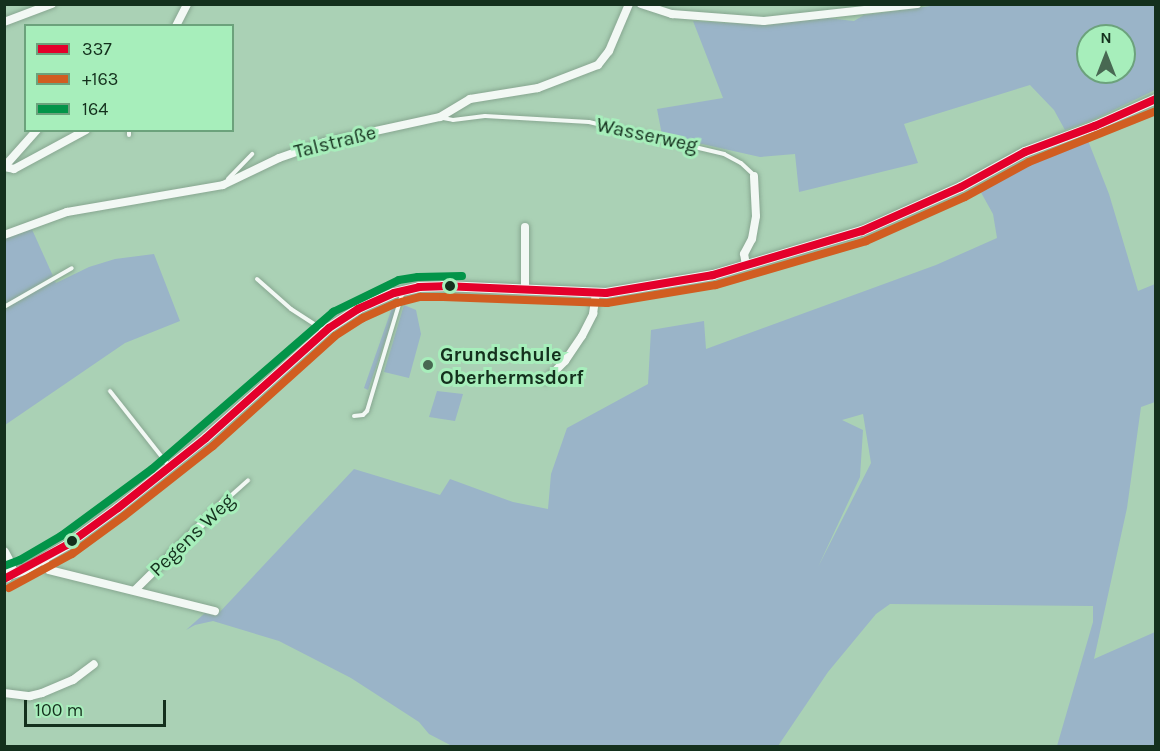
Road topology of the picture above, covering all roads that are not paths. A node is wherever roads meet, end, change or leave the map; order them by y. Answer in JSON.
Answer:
{"nodes":[{"id":1,"x":52,"y":4,"type":"edge"},
{"id":2,"x":187,"y":4,"type":"edge"},
{"id":3,"x":629,"y":4,"type":"edge"},
{"id":4,"x":641,"y":4,"type":"edge"},
{"id":5,"x":917,"y":4,"type":"edge"},
{"id":6,"x":4,"y":21,"type":"edge"},
{"id":7,"x":177,"y":24,"type":"edge"},
{"id":8,"x":1155,"y":99,"type":"edge"},
{"id":9,"x":440,"y":117,"type":"junction"},
{"id":10,"x":35,"y":132,"type":"edge"},
{"id":11,"x":82,"y":132,"type":"edge"},
{"id":12,"x":252,"y":154,"type":"dead end"},
{"id":13,"x":4,"y":167,"type":"edge"},
{"id":14,"x":754,"y":176,"type":"joint"},
{"id":15,"x":223,"y":185,"type":"junction"},
{"id":16,"x":525,"y":227,"type":"dead end"},
{"id":17,"x":4,"y":235,"type":"edge"},
{"id":18,"x":746,"y":264,"type":"junction"},
{"id":19,"x":72,"y":268,"type":"dead end"},
{"id":20,"x":257,"y":279,"type":"dead end"},
{"id":21,"x":525,"y":288,"type":"junction"},
{"id":22,"x":402,"y":290,"type":"junction"},
{"id":23,"x":596,"y":293,"type":"junction"},
{"id":24,"x":4,"y":307,"type":"edge"},
{"id":25,"x":325,"y":331,"type":"junction"},
{"id":26,"x":546,"y":380,"type":"dead end"},
{"id":27,"x":110,"y":391,"type":"dead end"},
{"id":28,"x":354,"y":416,"type":"dead end"},
{"id":29,"x":171,"y":467,"type":"junction"},
{"id":30,"x":248,"y":480,"type":"dead end"},
{"id":31,"x":225,"y":501,"type":"joint"},
{"id":32,"x":6,"y":553,"type":"edge"},
{"id":33,"x":40,"y":560,"type":"junction"},
{"id":34,"x":6,"y":578,"type":"edge"},
{"id":35,"x":135,"y":590,"type":"junction"},
{"id":36,"x":215,"y":611,"type":"dead end"},
{"id":37,"x":94,"y":664,"type":"dead end"},
{"id":38,"x":4,"y":693,"type":"edge"}],
"edges":[{"from":1,"to":6,"type":"street"},
{"from":2,"to":7,"type":"street"},
{"from":3,"to":9,"type":"street","name":"Talstraße"},
{"from":4,"to":5,"type":"street"},
{"from":8,"to":18,"type":"street"},
{"from":9,"to":14,"type":"lane","name":"Wasserweg"},
{"from":9,"to":15,"type":"street","name":"Talstraße"},
{"from":10,"to":13,"type":"street"},
{"from":11,"to":13,"type":"street"},
{"from":12,"to":15,"type":"lane"},
{"from":14,"to":18,"type":"street","name":"Wasserweg"},
{"from":15,"to":17,"type":"street","name":"Talstraße"},
{"from":16,"to":21,"type":"street"},
{"from":18,"to":23,"type":"street"},
{"from":19,"to":24,"type":"lane"},
{"from":20,"to":25,"type":"lane"},
{"from":21,"to":22,"type":"street"},
{"from":21,"to":23,"type":"street"},
{"from":22,"to":25,"type":"street"},
{"from":22,"to":28,"type":"lane"},
{"from":23,"to":26,"type":"street"},
{"from":25,"to":29,"type":"street"},
{"from":27,"to":29,"type":"lane"},
{"from":29,"to":33,"type":"street"},
{"from":30,"to":31,"type":"lane","name":"Pegens Weg"},
{"from":31,"to":35,"type":"street","name":"Pegens Weg"},
{"from":32,"to":33,"type":"street"},
{"from":32,"to":34,"type":"street"},
{"from":33,"to":34,"type":"street"},
{"from":33,"to":35,"type":"street"},
{"from":35,"to":36,"type":"street"},
{"from":37,"to":38,"type":"street"}]}
